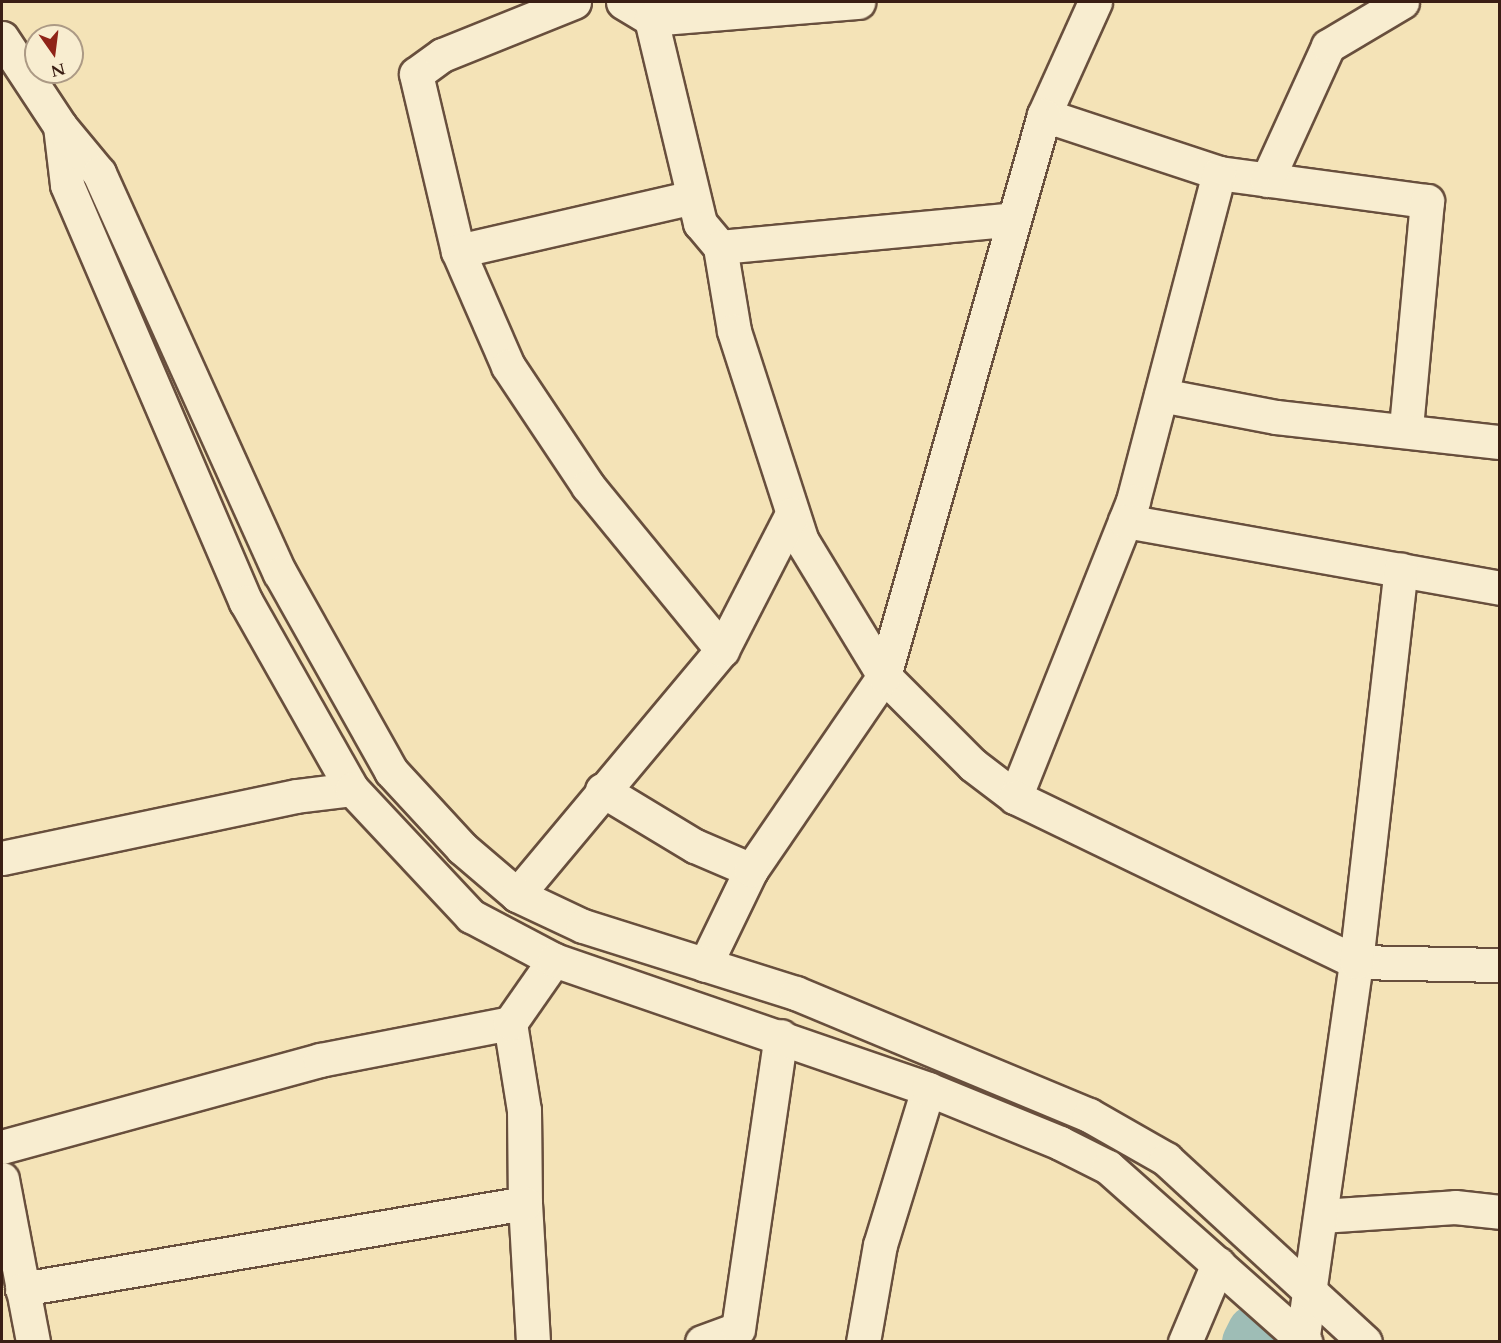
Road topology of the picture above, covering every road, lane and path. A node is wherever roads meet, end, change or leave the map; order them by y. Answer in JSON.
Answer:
{"nodes":[{"id":1,"x":574,"y":2,"type":"edge"},
{"id":2,"x":623,"y":2,"type":"edge"},
{"id":3,"x":843,"y":2,"type":"edge"},
{"id":4,"x":858,"y":2,"type":"edge"},
{"id":5,"x":1095,"y":2,"type":"edge"},
{"id":6,"x":1402,"y":2,"type":"edge"},
{"id":7,"x":651,"y":19,"type":"junction"},
{"id":8,"x":2,"y":38,"type":"edge"},
{"id":9,"x":1044,"y":115,"type":"junction"},
{"id":10,"x":60,"y":126,"type":"junction"},
{"id":11,"x":1219,"y":173,"type":"junction"},
{"id":12,"x":1267,"y":180,"type":"junction"},
{"id":13,"x":693,"y":197,"type":"junction"},
{"id":14,"x":1014,"y":219,"type":"junction"},
{"id":15,"x":720,"y":247,"type":"junction"},
{"id":16,"x":458,"y":250,"type":"junction"},
{"id":17,"x":1161,"y":395,"type":"junction"},
{"id":18,"x":1406,"y":429,"type":"junction"},
{"id":19,"x":1500,"y":442,"type":"edge"},
{"id":20,"x":792,"y":514,"type":"junction"},
{"id":21,"x":1125,"y":521,"type":"junction"},
{"id":22,"x":1401,"y":570,"type":"junction"},
{"id":23,"x":1500,"y":588,"type":"edge"},
{"id":24,"x":722,"y":650,"type":"junction"},
{"id":25,"x":884,"y":676,"type":"junction"},
{"id":26,"x":392,"y":771,"type":"junction"},
{"id":27,"x":352,"y":789,"type":"junction"},
{"id":28,"x":602,"y":790,"type":"junction"},
{"id":29,"x":1015,"y":797,"type":"junction"},
{"id":30,"x":2,"y":858,"type":"edge"},
{"id":31,"x":751,"y":870,"type":"junction"},
{"id":32,"x":517,"y":895,"type":"junction"},
{"id":33,"x":554,"y":960,"type":"junction"},
{"id":34,"x":1356,"y":962,"type":"junction"},
{"id":35,"x":705,"y":965,"type":"junction"},
{"id":36,"x":1500,"y":965,"type":"edge"},
{"id":37,"x":510,"y":1023,"type":"junction"},
{"id":38,"x":781,"y":1036,"type":"junction"},
{"id":39,"x":928,"y":1089,"type":"junction"},
{"id":40,"x":2,"y":1147,"type":"edge"},
{"id":41,"x":2,"y":1179,"type":"edge"},
{"id":42,"x":525,"y":1203,"type":"junction"},
{"id":43,"x":1500,"y":1212,"type":"edge"},
{"id":44,"x":1321,"y":1216,"type":"junction"},
{"id":45,"x":1218,"y":1264,"type":"junction"},
{"id":46,"x":22,"y":1289,"type":"junction"},
{"id":47,"x":1312,"y":1293,"type":"junction"},
{"id":48,"x":33,"y":1341,"type":"edge"},
{"id":49,"x":533,"y":1341,"type":"edge"},
{"id":50,"x":702,"y":1341,"type":"edge"},
{"id":51,"x":863,"y":1341,"type":"edge"},
{"id":52,"x":1185,"y":1341,"type":"edge"},
{"id":53,"x":1304,"y":1341,"type":"edge"},
{"id":54,"x":1365,"y":1341,"type":"edge"}],
"edges":[{"from":1,"to":16,"type":"street"},
{"from":2,"to":7,"type":"street"},
{"from":3,"to":4,"type":"street"},
{"from":3,"to":7,"type":"street"},
{"from":5,"to":9,"type":"street"},
{"from":6,"to":12,"type":"street"},
{"from":7,"to":13,"type":"street"},
{"from":8,"to":10,"type":"street"},
{"from":9,"to":11,"type":"street"},
{"from":9,"to":14,"type":"street"},
{"from":10,"to":26,"type":"street"},
{"from":10,"to":27,"type":"street"},
{"from":11,"to":12,"type":"street"},
{"from":11,"to":17,"type":"street"},
{"from":12,"to":18,"type":"street"},
{"from":13,"to":15,"type":"street"},
{"from":13,"to":16,"type":"street"},
{"from":14,"to":15,"type":"street"},
{"from":14,"to":25,"type":"street"},
{"from":15,"to":20,"type":"street"},
{"from":16,"to":24,"type":"street"},
{"from":17,"to":18,"type":"street"},
{"from":17,"to":21,"type":"street"},
{"from":18,"to":19,"type":"street"},
{"from":20,"to":24,"type":"street"},
{"from":20,"to":25,"type":"street"},
{"from":21,"to":22,"type":"street"},
{"from":21,"to":29,"type":"street"},
{"from":22,"to":23,"type":"street"},
{"from":22,"to":34,"type":"street"},
{"from":24,"to":28,"type":"street"},
{"from":25,"to":29,"type":"street"},
{"from":25,"to":31,"type":"street"},
{"from":26,"to":27,"type":"street"},
{"from":26,"to":32,"type":"street"},
{"from":27,"to":30,"type":"street"},
{"from":27,"to":33,"type":"street"},
{"from":28,"to":31,"type":"street"},
{"from":28,"to":32,"type":"street"},
{"from":29,"to":34,"type":"street"},
{"from":31,"to":35,"type":"street"},
{"from":32,"to":35,"type":"street"},
{"from":33,"to":37,"type":"street"},
{"from":33,"to":38,"type":"street"},
{"from":34,"to":36,"type":"street"},
{"from":34,"to":44,"type":"street"},
{"from":35,"to":47,"type":"street"},
{"from":37,"to":40,"type":"street"},
{"from":37,"to":42,"type":"street"},
{"from":38,"to":39,"type":"street"},
{"from":38,"to":50,"type":"street"},
{"from":39,"to":45,"type":"street"},
{"from":39,"to":51,"type":"street"},
{"from":41,"to":46,"type":"street"},
{"from":42,"to":46,"type":"street"},
{"from":42,"to":49,"type":"street"},
{"from":43,"to":44,"type":"street"},
{"from":44,"to":47,"type":"street"},
{"from":45,"to":52,"type":"street"},
{"from":45,"to":53,"type":"street"},
{"from":46,"to":48,"type":"street"},
{"from":47,"to":53,"type":"street"},
{"from":47,"to":54,"type":"street"}]}
